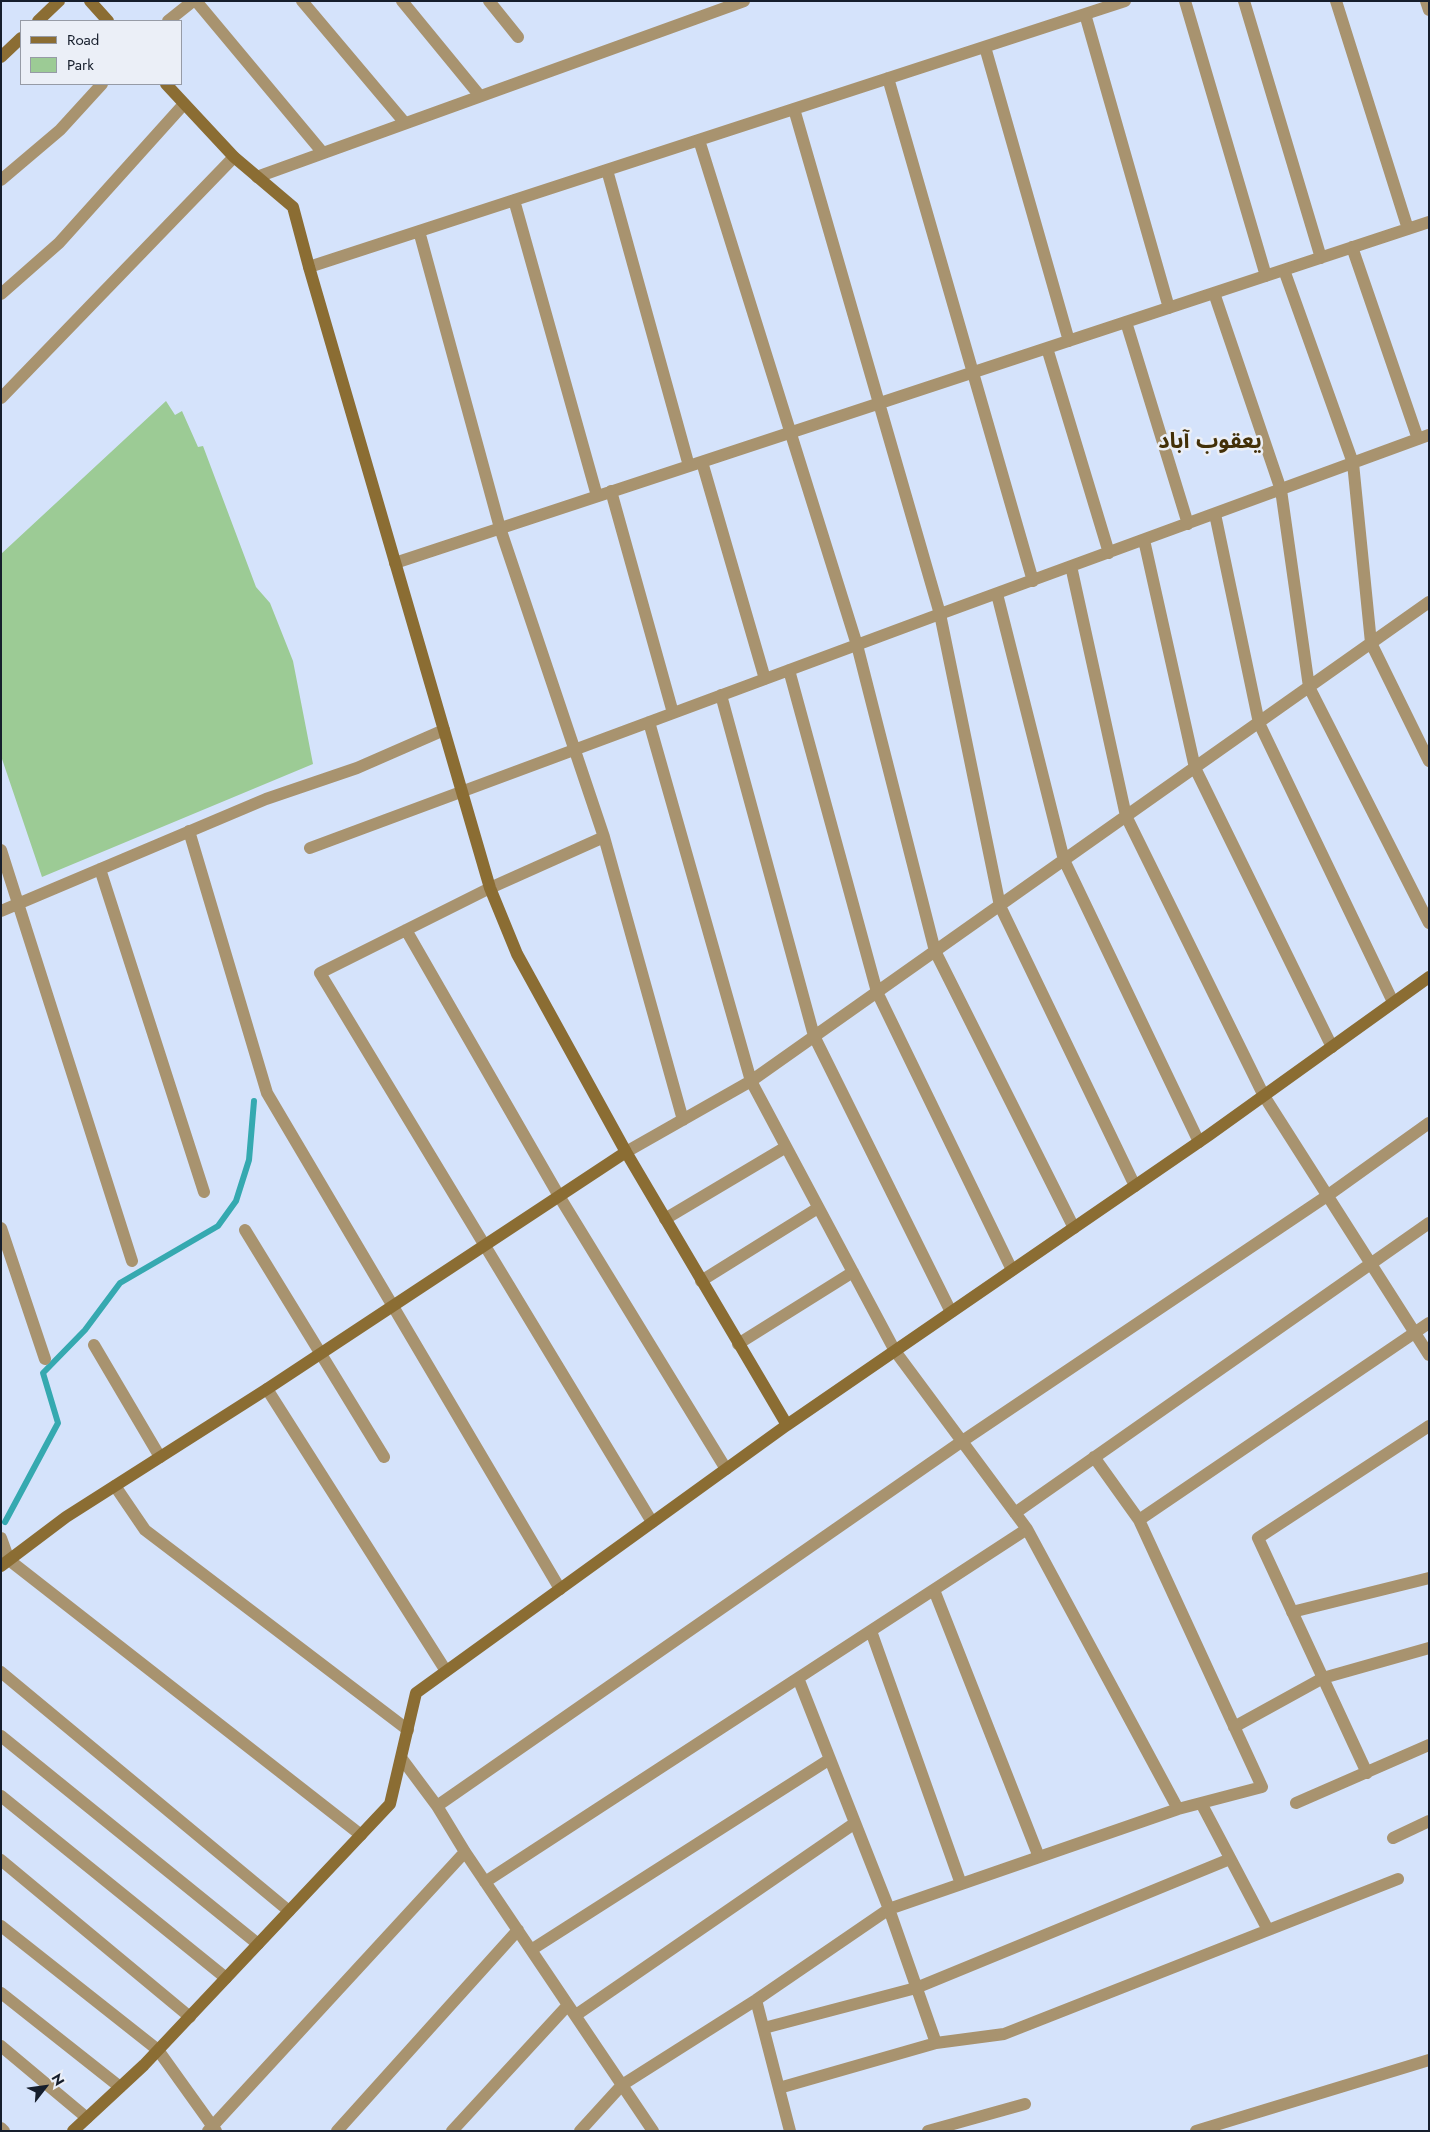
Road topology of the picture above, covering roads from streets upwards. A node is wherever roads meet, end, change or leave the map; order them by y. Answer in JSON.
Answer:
{"nodes":[{"id":1,"x":59,"y":1,"type":"edge"},
{"id":2,"x":90,"y":1,"type":"edge"},
{"id":3,"x":195,"y":1,"type":"edge"},
{"id":4,"x":302,"y":1,"type":"edge"},
{"id":5,"x":402,"y":1,"type":"edge"},
{"id":6,"x":490,"y":1,"type":"edge"},
{"id":7,"x":744,"y":1,"type":"edge"},
{"id":8,"x":1125,"y":1,"type":"edge"},
{"id":9,"x":1185,"y":1,"type":"edge"},
{"id":10,"x":1244,"y":1,"type":"edge"},
{"id":11,"x":1336,"y":1,"type":"edge"},
{"id":12,"x":1426,"y":1,"type":"edge"},
{"id":13,"x":1429,"y":10,"type":"edge"},
{"id":14,"x":1085,"y":14,"type":"junction"},
{"id":15,"x":39,"y":20,"type":"edge"},
{"id":16,"x":107,"y":20,"type":"edge"},
{"id":17,"x":169,"y":20,"type":"edge"},
{"id":18,"x":518,"y":37,"type":"dead end"},
{"id":19,"x":20,"y":39,"type":"edge"},
{"id":20,"x":985,"y":47,"type":"junction"},
{"id":21,"x":1,"y":57,"type":"edge"},
{"id":22,"x":888,"y":78,"type":"junction"},
{"id":23,"x":101,"y":85,"type":"edge"},
{"id":24,"x":167,"y":85,"type":"edge"},
{"id":25,"x":480,"y":96,"type":"junction"},
{"id":26,"x":184,"y":104,"type":"junction"},
{"id":27,"x":794,"y":109,"type":"junction"},
{"id":28,"x":405,"y":123,"type":"junction"},
{"id":29,"x":699,"y":140,"type":"junction"},
{"id":30,"x":323,"y":153,"type":"junction"},
{"id":31,"x":234,"y":156,"type":"junction"},
{"id":32,"x":607,"y":170,"type":"junction"},
{"id":33,"x":257,"y":177,"type":"junction"},
{"id":34,"x":1,"y":180,"type":"edge"},
{"id":35,"x":514,"y":200,"type":"junction"},
{"id":36,"x":1428,"y":224,"type":"edge"},
{"id":37,"x":1408,"y":229,"type":"junction"},
{"id":38,"x":419,"y":231,"type":"junction"},
{"id":39,"x":1352,"y":247,"type":"junction"},
{"id":40,"x":1321,"y":258,"type":"junction"},
{"id":41,"x":309,"y":267,"type":"junction"},
{"id":42,"x":1284,"y":270,"type":"junction"},
{"id":43,"x":1266,"y":276,"type":"junction"},
{"id":44,"x":1214,"y":293,"type":"junction"},
{"id":45,"x":1,"y":294,"type":"edge"},
{"id":46,"x":1169,"y":308,"type":"junction"},
{"id":47,"x":1126,"y":322,"type":"junction"},
{"id":48,"x":1069,"y":341,"type":"junction"},
{"id":49,"x":1047,"y":348,"type":"junction"},
{"id":50,"x":973,"y":372,"type":"junction"},
{"id":51,"x":1,"y":398,"type":"edge"},
{"id":52,"x":879,"y":403,"type":"junction"},
{"id":53,"x":790,"y":433,"type":"junction"},
{"id":54,"x":1424,"y":437,"type":"edge"},
{"id":55,"x":702,"y":462,"type":"junction"},
{"id":56,"x":1353,"y":463,"type":"junction"},
{"id":57,"x":689,"y":466,"type":"junction"},
{"id":58,"x":1281,"y":490,"type":"junction"},
{"id":59,"x":611,"y":492,"type":"junction"},
{"id":60,"x":597,"y":496,"type":"junction"},
{"id":61,"x":1215,"y":514,"type":"junction"},
{"id":62,"x":1188,"y":524,"type":"junction"},
{"id":63,"x":500,"y":528,"type":"junction"},
{"id":64,"x":1144,"y":540,"type":"junction"},
{"id":65,"x":1108,"y":553,"type":"junction"},
{"id":66,"x":395,"y":563,"type":"junction"},
{"id":67,"x":1071,"y":566,"type":"junction"},
{"id":68,"x":1033,"y":580,"type":"junction"},
{"id":69,"x":997,"y":594,"type":"junction"},
{"id":70,"x":1429,"y":602,"type":"edge"},
{"id":71,"x":940,"y":614,"type":"junction"},
{"id":72,"x":1371,"y":643,"type":"junction"},
{"id":73,"x":857,"y":645,"type":"junction"},
{"id":74,"x":789,"y":670,"type":"junction"},
{"id":75,"x":765,"y":679,"type":"junction"},
{"id":76,"x":1309,"y":687,"type":"junction"},
{"id":77,"x":721,"y":695,"type":"junction"},
{"id":78,"x":672,"y":713,"type":"junction"},
{"id":79,"x":649,"y":722,"type":"junction"},
{"id":80,"x":1259,"y":723,"type":"junction"},
{"id":81,"x":444,"y":730,"type":"junction"},
{"id":82,"x":575,"y":749,"type":"junction"},
{"id":83,"x":1429,"y":761,"type":"edge"},
{"id":84,"x":1196,"y":768,"type":"junction"},
{"id":85,"x":462,"y":791,"type":"junction"},
{"id":86,"x":1126,"y":816,"type":"junction"},
{"id":87,"x":189,"y":831,"type":"junction"},
{"id":88,"x":604,"y":838,"type":"junction"},
{"id":89,"x":310,"y":848,"type":"dead end"},
{"id":90,"x":1,"y":850,"type":"edge"},
{"id":91,"x":1064,"y":860,"type":"junction"},
{"id":92,"x":100,"y":869,"type":"junction"},
{"id":93,"x":490,"y":888,"type":"junction"},
{"id":94,"x":18,"y":904,"type":"junction"},
{"id":95,"x":1000,"y":906,"type":"junction"},
{"id":96,"x":1,"y":911,"type":"edge"},
{"id":97,"x":1429,"y":922,"type":"edge"},
{"id":98,"x":406,"y":930,"type":"junction"},
{"id":99,"x":935,"y":951,"type":"junction"},
{"id":100,"x":1429,"y":977,"type":"edge"},
{"id":101,"x":877,"y":992,"type":"junction"},
{"id":102,"x":1393,"y":1002,"type":"junction"},
{"id":103,"x":814,"y":1036,"type":"junction"},
{"id":104,"x":1332,"y":1046,"type":"junction"},
{"id":105,"x":751,"y":1081,"type":"junction"},
{"id":106,"x":1264,"y":1096,"type":"junction"},
{"id":107,"x":682,"y":1120,"type":"junction"},
{"id":108,"x":1429,"y":1123,"type":"edge"},
{"id":109,"x":1199,"y":1142,"type":"junction"},
{"id":110,"x":786,"y":1147,"type":"junction"},
{"id":111,"x":626,"y":1152,"type":"junction"},
{"id":112,"x":1135,"y":1186,"type":"junction"},
{"id":113,"x":204,"y":1192,"type":"dead end"},
{"id":114,"x":559,"y":1196,"type":"junction"},
{"id":115,"x":1327,"y":1196,"type":"junction"},
{"id":116,"x":818,"y":1208,"type":"junction"},
{"id":117,"x":665,"y":1219,"type":"junction"},
{"id":118,"x":1429,"y":1223,"type":"edge"},
{"id":119,"x":1,"y":1228,"type":"edge"},
{"id":120,"x":1074,"y":1228,"type":"junction"},
{"id":121,"x":244,"y":1230,"type":"dead end"},
{"id":122,"x":483,"y":1246,"type":"junction"},
{"id":123,"x":132,"y":1260,"type":"dead end"},
{"id":124,"x":1370,"y":1263,"type":"junction"},
{"id":125,"x":1012,"y":1270,"type":"junction"},
{"id":126,"x":853,"y":1272,"type":"junction"},
{"id":127,"x":701,"y":1280,"type":"junction"},
{"id":128,"x":392,"y":1306,"type":"junction"},
{"id":129,"x":951,"y":1312,"type":"junction"},
{"id":130,"x":1429,"y":1323,"type":"edge"},
{"id":131,"x":1415,"y":1332,"type":"junction"},
{"id":132,"x":738,"y":1344,"type":"junction"},
{"id":133,"x":94,"y":1345,"type":"dead end"},
{"id":134,"x":895,"y":1350,"type":"junction"},
{"id":135,"x":321,"y":1353,"type":"junction"},
{"id":136,"x":1429,"y":1355,"type":"edge"},
{"id":137,"x":45,"y":1359,"type":"dead end"},
{"id":138,"x":267,"y":1389,"type":"junction"},
{"id":139,"x":787,"y":1425,"type":"junction"},
{"id":140,"x":1429,"y":1426,"type":"edge"},
{"id":141,"x":961,"y":1442,"type":"junction"},
{"id":142,"x":160,"y":1457,"type":"junction"},
{"id":143,"x":384,"y":1457,"type":"dead end"},
{"id":144,"x":1094,"y":1457,"type":"junction"},
{"id":145,"x":726,"y":1469,"type":"junction"},
{"id":146,"x":114,"y":1486,"type":"junction"},
{"id":147,"x":1015,"y":1513,"type":"junction"},
{"id":148,"x":1139,"y":1520,"type":"junction"},
{"id":149,"x":652,"y":1522,"type":"junction"},
{"id":150,"x":1027,"y":1529,"type":"junction"},
{"id":151,"x":1,"y":1538,"type":"edge"},
{"id":152,"x":5,"y":1563,"type":"edge"},
{"id":153,"x":1429,"y":1578,"type":"edge"},
{"id":154,"x":560,"y":1589,"type":"junction"},
{"id":155,"x":934,"y":1590,"type":"junction"},
{"id":156,"x":1292,"y":1612,"type":"junction"},
{"id":157,"x":871,"y":1631,"type":"junction"},
{"id":158,"x":1429,"y":1648,"type":"edge"},
{"id":159,"x":446,"y":1671,"type":"junction"},
{"id":160,"x":1,"y":1672,"type":"edge"},
{"id":161,"x":798,"y":1678,"type":"junction"},
{"id":162,"x":1323,"y":1678,"type":"junction"},
{"id":163,"x":1234,"y":1727,"type":"junction"},
{"id":164,"x":408,"y":1730,"type":"junction"},
{"id":165,"x":1,"y":1736,"type":"edge"},
{"id":166,"x":1429,"y":1745,"type":"edge"},
{"id":167,"x":402,"y":1758,"type":"junction"},
{"id":168,"x":830,"y":1759,"type":"junction"},
{"id":169,"x":1367,"y":1773,"type":"junction"},
{"id":170,"x":1,"y":1796,"type":"edge"},
{"id":171,"x":1201,"y":1803,"type":"junction"},
{"id":172,"x":1296,"y":1803,"type":"dead end"},
{"id":173,"x":437,"y":1806,"type":"junction"},
{"id":174,"x":1178,"y":1809,"type":"junction"},
{"id":175,"x":1429,"y":1821,"type":"edge"},
{"id":176,"x":855,"y":1823,"type":"junction"},
{"id":177,"x":361,"y":1835,"type":"junction"},
{"id":178,"x":1392,"y":1838,"type":"dead end"},
{"id":179,"x":465,"y":1852,"type":"junction"},
{"id":180,"x":1039,"y":1857,"type":"junction"},
{"id":181,"x":1230,"y":1859,"type":"junction"},
{"id":182,"x":1,"y":1860,"type":"edge"},
{"id":183,"x":1398,"y":1878,"type":"dead end"},
{"id":184,"x":485,"y":1882,"type":"junction"},
{"id":185,"x":961,"y":1884,"type":"junction"},
{"id":186,"x":889,"y":1909,"type":"junction"},
{"id":187,"x":289,"y":1911,"type":"junction"},
{"id":188,"x":1,"y":1926,"type":"edge"},
{"id":189,"x":518,"y":1930,"type":"junction"},
{"id":190,"x":1268,"y":1930,"type":"junction"},
{"id":191,"x":258,"y":1944,"type":"junction"},
{"id":192,"x":531,"y":1950,"type":"junction"},
{"id":193,"x":226,"y":1978,"type":"junction"},
{"id":194,"x":916,"y":1988,"type":"junction"},
{"id":195,"x":1,"y":1993,"type":"edge"},
{"id":196,"x":756,"y":2000,"type":"junction"},
{"id":197,"x":572,"y":2010,"type":"junction"},
{"id":198,"x":190,"y":2017,"type":"junction"},
{"id":199,"x":764,"y":2028,"type":"junction"},
{"id":200,"x":936,"y":2043,"type":"junction"},
{"id":201,"x":1,"y":2046,"type":"edge"},
{"id":202,"x":158,"y":2050,"type":"junction"},
{"id":203,"x":1429,"y":2060,"type":"edge"},
{"id":204,"x":622,"y":2085,"type":"junction"},
{"id":205,"x":120,"y":2087,"type":"junction"},
{"id":206,"x":779,"y":2088,"type":"junction"},
{"id":207,"x":1025,"y":2104,"type":"dead end"},
{"id":208,"x":87,"y":2118,"type":"junction"},
{"id":209,"x":212,"y":2129,"type":"edge"},
{"id":210,"x":73,"y":2131,"type":"edge"},
{"id":211,"x":337,"y":2131,"type":"edge"},
{"id":212,"x":452,"y":2131,"type":"edge"},
{"id":213,"x":580,"y":2131,"type":"edge"},
{"id":214,"x":653,"y":2131,"type":"edge"},
{"id":215,"x":790,"y":2131,"type":"edge"},
{"id":216,"x":928,"y":2131,"type":"edge"},
{"id":217,"x":1196,"y":2131,"type":"edge"}],
"edges":[{"from":1,"to":15,"type":"street"},
{"from":2,"to":16,"type":"street"},
{"from":3,"to":17,"type":"street"},
{"from":3,"to":30,"type":"street"},
{"from":4,"to":28,"type":"street"},
{"from":5,"to":25,"type":"street"},
{"from":6,"to":18,"type":"street"},
{"from":7,"to":25,"type":"street"},
{"from":8,"to":14,"type":"street"},
{"from":9,"to":43,"type":"street"},
{"from":10,"to":40,"type":"street"},
{"from":11,"to":37,"type":"street"},
{"from":12,"to":13,"type":"street"},
{"from":14,"to":20,"type":"street"},
{"from":14,"to":46,"type":"street"},
{"from":19,"to":21,"type":"street"},
{"from":20,"to":22,"type":"street"},
{"from":20,"to":48,"type":"street"},
{"from":22,"to":27,"type":"street"},
{"from":22,"to":50,"type":"street"},
{"from":23,"to":34,"type":"street"},
{"from":24,"to":26,"type":"street"},
{"from":25,"to":28,"type":"street"},
{"from":26,"to":31,"type":"street"},
{"from":26,"to":45,"type":"street"},
{"from":27,"to":29,"type":"street"},
{"from":27,"to":52,"type":"street"},
{"from":28,"to":30,"type":"street"},
{"from":29,"to":32,"type":"street"},
{"from":29,"to":53,"type":"street"},
{"from":30,"to":33,"type":"street"},
{"from":31,"to":33,"type":"street"},
{"from":31,"to":51,"type":"street"},
{"from":32,"to":35,"type":"street"},
{"from":32,"to":57,"type":"street"},
{"from":33,"to":41,"type":"street"},
{"from":35,"to":38,"type":"street"},
{"from":35,"to":60,"type":"street"},
{"from":36,"to":37,"type":"street"},
{"from":37,"to":39,"type":"street"},
{"from":38,"to":41,"type":"street"},
{"from":38,"to":63,"type":"street"},
{"from":39,"to":40,"type":"street"},
{"from":39,"to":54,"type":"street"},
{"from":40,"to":42,"type":"street"},
{"from":41,"to":66,"type":"street"},
{"from":42,"to":43,"type":"street"},
{"from":42,"to":56,"type":"street"},
{"from":43,"to":44,"type":"street"},
{"from":44,"to":46,"type":"street"},
{"from":44,"to":58,"type":"street"},
{"from":46,"to":47,"type":"street"},
{"from":47,"to":48,"type":"street"},
{"from":47,"to":62,"type":"street"},
{"from":48,"to":49,"type":"street"},
{"from":49,"to":50,"type":"street"},
{"from":49,"to":65,"type":"street"},
{"from":50,"to":52,"type":"street"},
{"from":50,"to":68,"type":"street"},
{"from":52,"to":53,"type":"street"},
{"from":52,"to":71,"type":"street"},
{"from":53,"to":55,"type":"street"},
{"from":53,"to":73,"type":"street"},
{"from":54,"to":56,"type":"street"},
{"from":55,"to":57,"type":"street"},
{"from":55,"to":75,"type":"street"},
{"from":56,"to":58,"type":"street"},
{"from":56,"to":72,"type":"street"},
{"from":57,"to":59,"type":"street"},
{"from":58,"to":61,"type":"street"},
{"from":58,"to":76,"type":"street"},
{"from":59,"to":60,"type":"street"},
{"from":59,"to":78,"type":"street"},
{"from":60,"to":63,"type":"street"},
{"from":61,"to":62,"type":"street"},
{"from":61,"to":80,"type":"street"},
{"from":62,"to":64,"type":"street"},
{"from":63,"to":66,"type":"street"},
{"from":63,"to":82,"type":"street"},
{"from":64,"to":65,"type":"street"},
{"from":64,"to":84,"type":"street"},
{"from":65,"to":67,"type":"street"},
{"from":66,"to":81,"type":"street"},
{"from":67,"to":68,"type":"street"},
{"from":67,"to":86,"type":"street"},
{"from":68,"to":69,"type":"street"},
{"from":69,"to":71,"type":"street"},
{"from":69,"to":91,"type":"street"},
{"from":70,"to":72,"type":"street"},
{"from":71,"to":73,"type":"street"},
{"from":71,"to":95,"type":"street"},
{"from":72,"to":76,"type":"street"},
{"from":72,"to":83,"type":"street"},
{"from":73,"to":74,"type":"street"},
{"from":73,"to":99,"type":"street"},
{"from":74,"to":75,"type":"street"},
{"from":74,"to":101,"type":"street"},
{"from":75,"to":77,"type":"street"},
{"from":76,"to":80,"type":"street"},
{"from":76,"to":97,"type":"street"},
{"from":77,"to":78,"type":"street"},
{"from":77,"to":103,"type":"street"},
{"from":78,"to":79,"type":"street"},
{"from":79,"to":82,"type":"street"},
{"from":79,"to":105,"type":"street"},
{"from":80,"to":84,"type":"street"},
{"from":80,"to":102,"type":"street"},
{"from":81,"to":85,"type":"street"},
{"from":81,"to":87,"type":"street"},
{"from":82,"to":85,"type":"street"},
{"from":82,"to":88,"type":"street"},
{"from":84,"to":86,"type":"street"},
{"from":84,"to":104,"type":"street"},
{"from":85,"to":89,"type":"street"},
{"from":85,"to":93,"type":"street"},
{"from":86,"to":91,"type":"street"},
{"from":86,"to":106,"type":"street"},
{"from":87,"to":92,"type":"street"},
{"from":87,"to":128,"type":"street"},
{"from":88,"to":93,"type":"street"},
{"from":88,"to":107,"type":"street"},
{"from":90,"to":94,"type":"street"},
{"from":91,"to":95,"type":"street"},
{"from":91,"to":109,"type":"street"},
{"from":92,"to":94,"type":"street"},
{"from":92,"to":113,"type":"street"},
{"from":93,"to":98,"type":"street"},
{"from":93,"to":111,"type":"street"},
{"from":94,"to":96,"type":"street"},
{"from":94,"to":123,"type":"street"},
{"from":95,"to":99,"type":"street"},
{"from":95,"to":112,"type":"street"},
{"from":98,"to":114,"type":"street"},
{"from":98,"to":122,"type":"street"},
{"from":99,"to":101,"type":"street"},
{"from":99,"to":120,"type":"street"},
{"from":100,"to":102,"type":"street"},
{"from":101,"to":103,"type":"street"},
{"from":101,"to":125,"type":"street"},
{"from":102,"to":104,"type":"street"},
{"from":103,"to":105,"type":"street"},
{"from":103,"to":129,"type":"street"},
{"from":104,"to":106,"type":"street"},
{"from":105,"to":107,"type":"street"},
{"from":105,"to":110,"type":"street"},
{"from":106,"to":109,"type":"street"},
{"from":106,"to":115,"type":"street"},
{"from":107,"to":111,"type":"street"},
{"from":108,"to":115,"type":"street"},
{"from":109,"to":112,"type":"street"},
{"from":110,"to":116,"type":"street"},
{"from":110,"to":117,"type":"street"},
{"from":111,"to":114,"type":"street"},
{"from":111,"to":117,"type":"street"},
{"from":112,"to":120,"type":"street"},
{"from":114,"to":122,"type":"street"},
{"from":114,"to":145,"type":"street"},
{"from":115,"to":124,"type":"street"},
{"from":115,"to":141,"type":"street"},
{"from":116,"to":126,"type":"street"},
{"from":116,"to":127,"type":"street"},
{"from":117,"to":127,"type":"street"},
{"from":118,"to":124,"type":"street"},
{"from":119,"to":137,"type":"street"},
{"from":120,"to":125,"type":"street"},
{"from":121,"to":135,"type":"street"},
{"from":122,"to":128,"type":"street"},
{"from":122,"to":149,"type":"street"},
{"from":124,"to":131,"type":"street"},
{"from":124,"to":144,"type":"street"},
{"from":125,"to":129,"type":"street"},
{"from":126,"to":132,"type":"street"},
{"from":126,"to":134,"type":"street"},
{"from":127,"to":132,"type":"street"},
{"from":128,"to":135,"type":"street"},
{"from":128,"to":154,"type":"street"},
{"from":129,"to":134,"type":"street"},
{"from":130,"to":131,"type":"street"},
{"from":131,"to":136,"type":"street"},
{"from":131,"to":148,"type":"street"},
{"from":132,"to":139,"type":"street"},
{"from":133,"to":142,"type":"street"},
{"from":134,"to":139,"type":"street"},
{"from":134,"to":141,"type":"street"},
{"from":135,"to":138,"type":"street"},
{"from":135,"to":143,"type":"street"},
{"from":138,"to":142,"type":"street"},
{"from":138,"to":159,"type":"street"},
{"from":139,"to":145,"type":"street"},
{"from":140,"to":156,"type":"street"},
{"from":141,"to":147,"type":"street"},
{"from":141,"to":173,"type":"street"},
{"from":142,"to":146,"type":"street"},
{"from":144,"to":147,"type":"street"},
{"from":144,"to":148,"type":"street"},
{"from":145,"to":149,"type":"street"},
{"from":146,"to":152,"type":"street"},
{"from":146,"to":164,"type":"street"},
{"from":147,"to":150,"type":"street"},
{"from":148,"to":163,"type":"street"},
{"from":149,"to":154,"type":"street"},
{"from":150,"to":155,"type":"street"},
{"from":150,"to":174,"type":"street"},
{"from":151,"to":152,"type":"street"},
{"from":152,"to":177,"type":"street"},
{"from":153,"to":156,"type":"street"},
{"from":154,"to":159,"type":"street"},
{"from":155,"to":157,"type":"street"},
{"from":155,"to":180,"type":"street"},
{"from":156,"to":162,"type":"street"},
{"from":157,"to":161,"type":"street"},
{"from":157,"to":185,"type":"street"},
{"from":158,"to":162,"type":"street"},
{"from":159,"to":164,"type":"street"},
{"from":160,"to":187,"type":"street"},
{"from":161,"to":168,"type":"street"},
{"from":161,"to":184,"type":"street"},
{"from":162,"to":163,"type":"street"},
{"from":162,"to":169,"type":"street"},
{"from":163,"to":171,"type":"street"},
{"from":164,"to":167,"type":"street"},
{"from":165,"to":191,"type":"street"},
{"from":166,"to":169,"type":"street"},
{"from":167,"to":173,"type":"street"},
{"from":167,"to":177,"type":"street"},
{"from":168,"to":176,"type":"street"},
{"from":168,"to":192,"type":"street"},
{"from":169,"to":172,"type":"street"},
{"from":170,"to":193,"type":"street"},
{"from":171,"to":174,"type":"street"},
{"from":171,"to":181,"type":"street"},
{"from":173,"to":179,"type":"street"},
{"from":174,"to":180,"type":"street"},
{"from":175,"to":178,"type":"street"},
{"from":176,"to":186,"type":"street"},
{"from":176,"to":197,"type":"street"},
{"from":177,"to":187,"type":"street"},
{"from":179,"to":184,"type":"street"},
{"from":179,"to":209,"type":"street"},
{"from":180,"to":185,"type":"street"},
{"from":181,"to":190,"type":"street"},
{"from":181,"to":194,"type":"street"},
{"from":182,"to":198,"type":"street"},
{"from":183,"to":190,"type":"street"},
{"from":184,"to":189,"type":"street"},
{"from":185,"to":186,"type":"street"},
{"from":186,"to":194,"type":"street"},
{"from":186,"to":196,"type":"street"},
{"from":187,"to":191,"type":"street"},
{"from":188,"to":202,"type":"street"},
{"from":189,"to":192,"type":"street"},
{"from":189,"to":211,"type":"street"},
{"from":190,"to":200,"type":"street"},
{"from":191,"to":193,"type":"street"},
{"from":192,"to":197,"type":"street"},
{"from":193,"to":198,"type":"street"},
{"from":194,"to":199,"type":"street"},
{"from":194,"to":200,"type":"street"},
{"from":195,"to":205,"type":"street"},
{"from":196,"to":199,"type":"street"},
{"from":196,"to":204,"type":"street"},
{"from":197,"to":204,"type":"street"},
{"from":197,"to":212,"type":"street"},
{"from":198,"to":202,"type":"street"},
{"from":199,"to":206,"type":"street"},
{"from":200,"to":206,"type":"street"},
{"from":201,"to":208,"type":"street"},
{"from":202,"to":205,"type":"street"},
{"from":202,"to":209,"type":"street"},
{"from":203,"to":217,"type":"street"},
{"from":204,"to":213,"type":"street"},
{"from":204,"to":214,"type":"street"},
{"from":205,"to":208,"type":"street"},
{"from":206,"to":215,"type":"street"},
{"from":207,"to":216,"type":"street"},
{"from":208,"to":210,"type":"street"}]}
